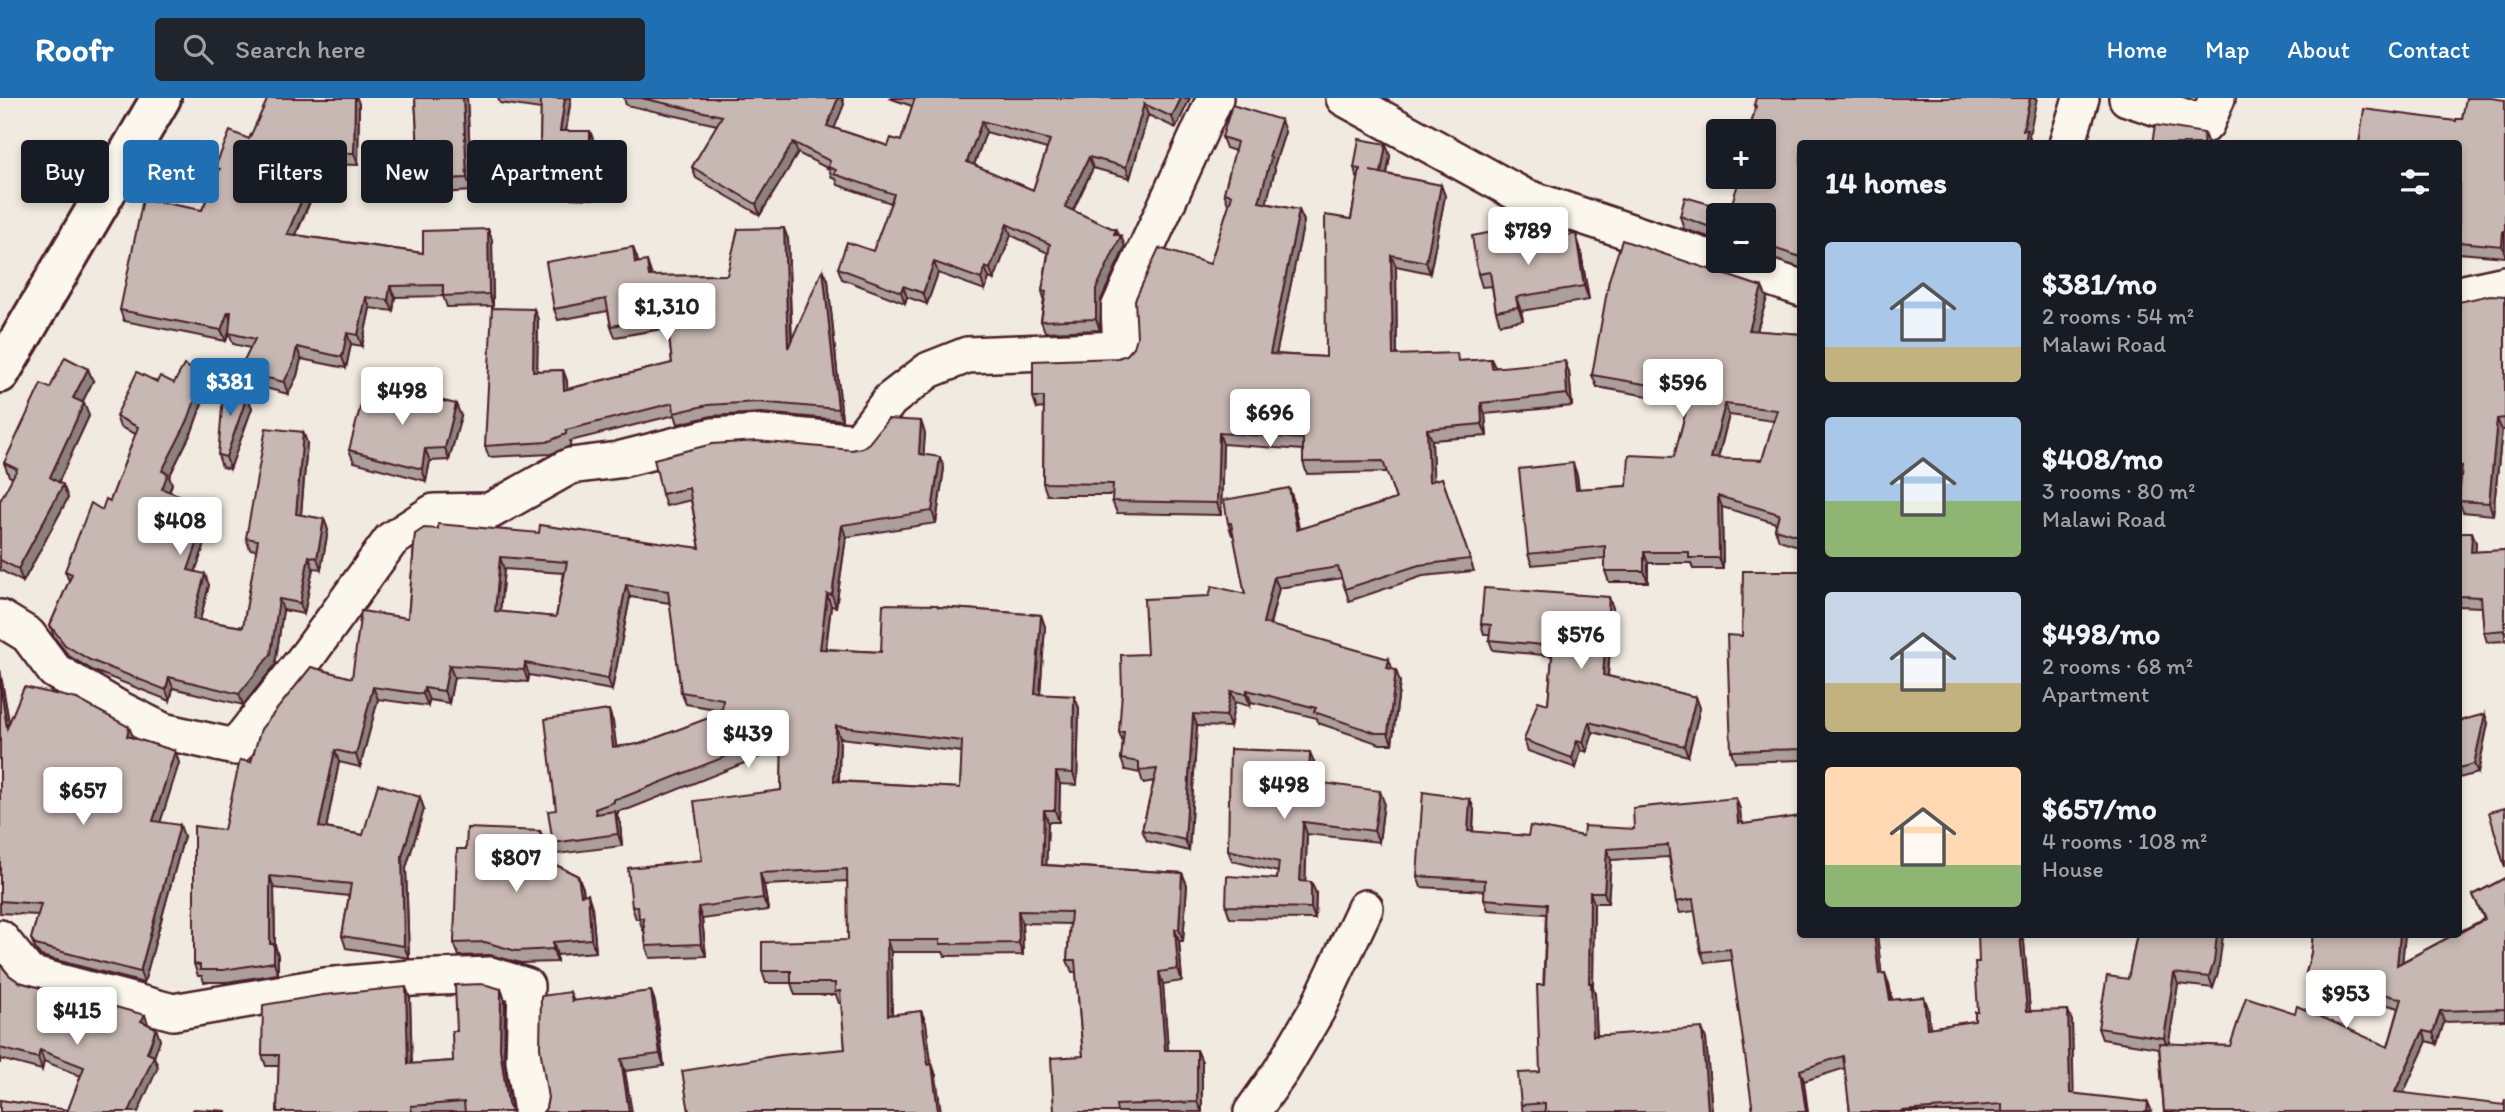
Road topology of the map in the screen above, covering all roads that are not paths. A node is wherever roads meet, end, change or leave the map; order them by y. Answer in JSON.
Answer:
{"nodes":[{"id":1,"x":160,"y":98,"type":"edge"},
{"id":2,"x":1215,"y":98,"type":"edge"},
{"id":3,"x":1344,"y":98,"type":"edge"},
{"id":4,"x":2081,"y":98,"type":"edge"},
{"id":5,"x":2127,"y":98,"type":"edge"},
{"id":6,"x":2217,"y":98,"type":"edge"},
{"id":7,"x":2068,"y":140,"type":"edge"},
{"id":8,"x":1706,"y":257,"type":"edge"},
{"id":9,"x":1755,"y":273,"type":"edge"},
{"id":10,"x":2505,"y":284,"type":"edge"},
{"id":11,"x":1797,"y":287,"type":"edge"},
{"id":12,"x":2462,"y":292,"type":"edge"},
{"id":13,"x":0,"y":373,"type":"edge"},
{"id":14,"x":0,"y":618,"type":"edge"},
{"id":15,"x":1365,"y":908,"type":"dead end"},
{"id":16,"x":0,"y":937,"type":"edge"},
{"id":17,"x":532,"y":1112,"type":"edge"},
{"id":18,"x":1252,"y":1112,"type":"edge"}],
"edges":[{"from":1,"to":13,"type":"main road"},
{"from":2,"to":14,"type":"street"},
{"from":3,"to":8,"type":"street"},
{"from":4,"to":7,"type":"street"},
{"from":5,"to":6,"type":"street"},
{"from":9,"to":11,"type":"street"},
{"from":10,"to":12,"type":"street"},
{"from":15,"to":18,"type":"street"},
{"from":16,"to":17,"type":"street"}]}
